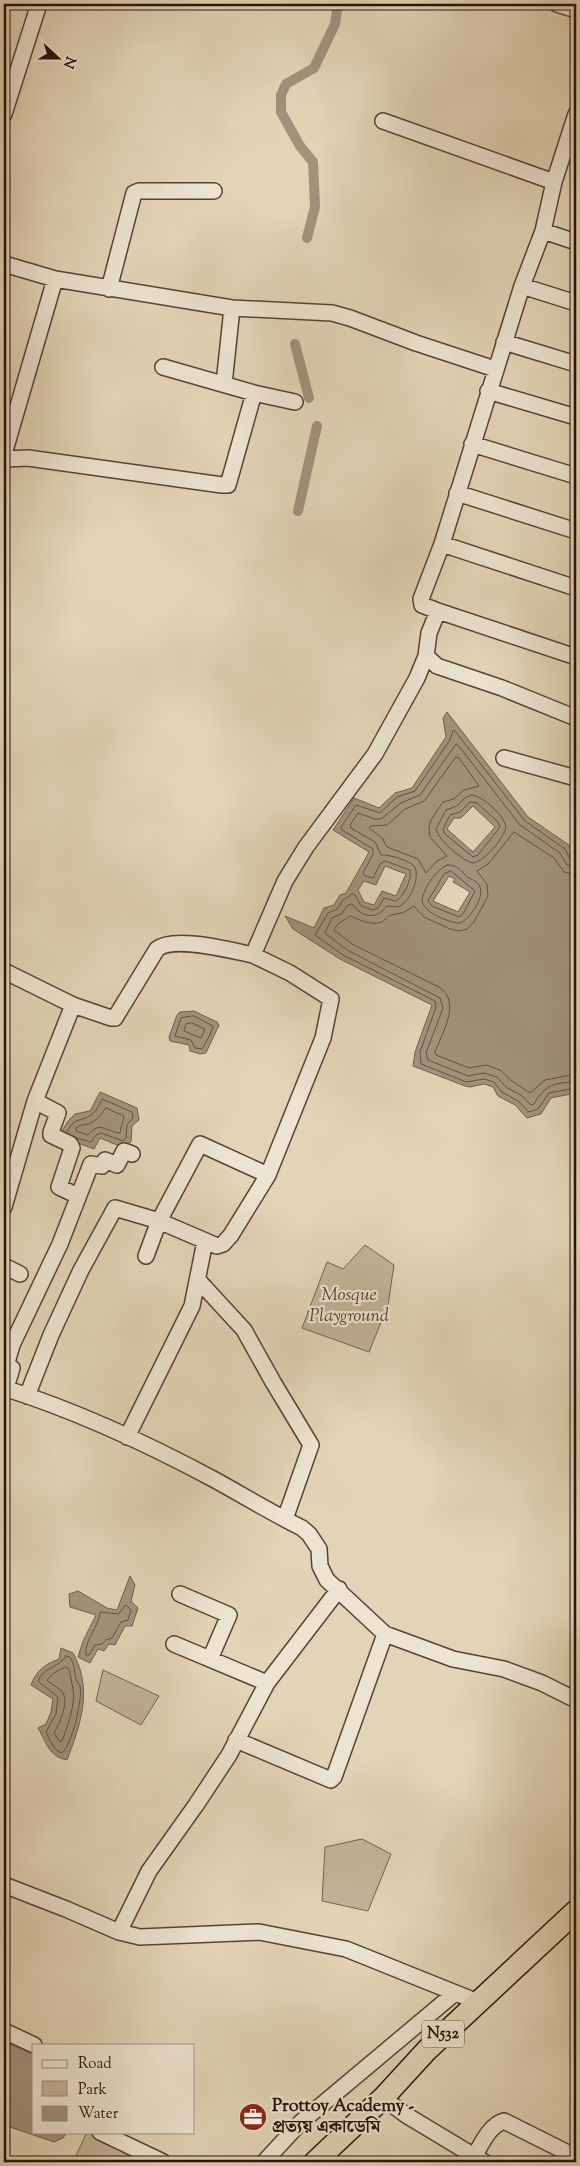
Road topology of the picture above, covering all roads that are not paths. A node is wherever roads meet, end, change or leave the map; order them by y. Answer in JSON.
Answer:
{"nodes":[{"id":1,"x":39,"y":4,"type":"edge"},
{"id":2,"x":557,"y":4,"type":"edge"},
{"id":3,"x":576,"y":10,"type":"edge"},
{"id":4,"x":4,"y":114,"type":"edge"},
{"id":5,"x":576,"y":114,"type":"edge"},
{"id":6,"x":383,"y":121,"type":"dead end"},
{"id":7,"x":570,"y":159,"type":"edge"},
{"id":8,"x":554,"y":182,"type":"junction"},
{"id":9,"x":214,"y":191,"type":"dead end"},
{"id":10,"x":543,"y":231,"type":"junction"},
{"id":11,"x":576,"y":242,"type":"edge"},
{"id":12,"x":4,"y":264,"type":"edge"},
{"id":13,"x":55,"y":279,"type":"junction"},
{"id":14,"x":522,"y":286,"type":"junction"},
{"id":15,"x":109,"y":289,"type":"junction"},
{"id":16,"x":576,"y":303,"type":"edge"},
{"id":17,"x":232,"y":308,"type":"junction"},
{"id":18,"x":504,"y":342,"type":"junction"},
{"id":19,"x":576,"y":364,"type":"edge"},
{"id":20,"x":163,"y":367,"type":"dead end"},
{"id":21,"x":495,"y":369,"type":"junction"},
{"id":22,"x":224,"y":384,"type":"junction"},
{"id":23,"x":488,"y":391,"type":"junction"},
{"id":24,"x":254,"y":393,"type":"junction"},
{"id":25,"x":294,"y":402,"type":"dead end"},
{"id":26,"x":576,"y":417,"type":"edge"},
{"id":27,"x":472,"y":444,"type":"junction"},
{"id":28,"x":4,"y":454,"type":"edge"},
{"id":29,"x":4,"y":459,"type":"edge"},
{"id":30,"x":576,"y":476,"type":"edge"},
{"id":31,"x":457,"y":493,"type":"junction"},
{"id":32,"x":576,"y":531,"type":"edge"},
{"id":33,"x":442,"y":544,"type":"junction"},
{"id":34,"x":576,"y":588,"type":"edge"},
{"id":35,"x":438,"y":611,"type":"junction"},
{"id":36,"x":576,"y":657,"type":"edge"},
{"id":37,"x":424,"y":658,"type":"junction"},
{"id":38,"x":576,"y":718,"type":"edge"},
{"id":39,"x":504,"y":758,"type":"dead end"},
{"id":40,"x":576,"y":778,"type":"edge"},
{"id":41,"x":253,"y":956,"type":"junction"},
{"id":42,"x":4,"y":971,"type":"edge"},
{"id":43,"x":73,"y":1004,"type":"junction"},
{"id":44,"x":35,"y":1101,"type":"junction"},
{"id":45,"x":132,"y":1154,"type":"dead end"},
{"id":46,"x":10,"y":1163,"type":"edge"},
{"id":47,"x":268,"y":1175,"type":"junction"},
{"id":48,"x":78,"y":1196,"type":"junction"},
{"id":49,"x":4,"y":1207,"type":"edge"},
{"id":50,"x":159,"y":1221,"type":"junction"},
{"id":51,"x":205,"y":1241,"type":"junction"},
{"id":52,"x":146,"y":1256,"type":"dead end"},
{"id":53,"x":4,"y":1266,"type":"edge"},
{"id":54,"x":20,"y":1274,"type":"dead end"},
{"id":55,"x":198,"y":1280,"type":"junction"},
{"id":56,"x":5,"y":1388,"type":"edge"},
{"id":57,"x":27,"y":1396,"type":"junction"},
{"id":58,"x":127,"y":1437,"type":"junction"},
{"id":59,"x":285,"y":1519,"type":"junction"},
{"id":60,"x":339,"y":1589,"type":"junction"},
{"id":61,"x":180,"y":1594,"type":"dead end"},
{"id":62,"x":385,"y":1634,"type":"junction"},
{"id":63,"x":174,"y":1644,"type":"dead end"},
{"id":64,"x":210,"y":1659,"type":"junction"},
{"id":65,"x":267,"y":1683,"type":"junction"},
{"id":66,"x":576,"y":1700,"type":"edge"},
{"id":67,"x":236,"y":1740,"type":"junction"},
{"id":68,"x":4,"y":1885,"type":"edge"},
{"id":69,"x":573,"y":1919,"type":"edge"},
{"id":70,"x":119,"y":1932,"type":"junction"},
{"id":71,"x":455,"y":1993,"type":"junction"},
{"id":72,"x":478,"y":2002,"type":"junction"},
{"id":73,"x":4,"y":2031,"type":"edge"},
{"id":74,"x":32,"y":2044,"type":"edge"},
{"id":75,"x":383,"y":2098,"type":"junction"},
{"id":76,"x":104,"y":2134,"type":"edge"},
{"id":77,"x":576,"y":2157,"type":"edge"},
{"id":78,"x":480,"y":2159,"type":"edge"},
{"id":79,"x":163,"y":2162,"type":"edge"},
{"id":80,"x":264,"y":2162,"type":"edge"},
{"id":81,"x":315,"y":2162,"type":"edge"}],
"edges":[{"from":1,"to":4,"type":"street"},
{"from":2,"to":3,"type":"street"},
{"from":5,"to":7,"type":"street"},
{"from":6,"to":8,"type":"street"},
{"from":7,"to":8,"type":"street"},
{"from":8,"to":10,"type":"street"},
{"from":9,"to":15,"type":"street"},
{"from":10,"to":11,"type":"street"},
{"from":10,"to":14,"type":"street"},
{"from":12,"to":13,"type":"street"},
{"from":13,"to":15,"type":"street"},
{"from":13,"to":28,"type":"street"},
{"from":14,"to":16,"type":"street"},
{"from":14,"to":18,"type":"street"},
{"from":15,"to":17,"type":"street"},
{"from":17,"to":21,"type":"street"},
{"from":17,"to":22,"type":"street"},
{"from":18,"to":19,"type":"street"},
{"from":18,"to":21,"type":"street"},
{"from":20,"to":22,"type":"street"},
{"from":21,"to":23,"type":"street"},
{"from":22,"to":24,"type":"street"},
{"from":23,"to":26,"type":"street"},
{"from":23,"to":27,"type":"street"},
{"from":24,"to":25,"type":"street"},
{"from":24,"to":29,"type":"street"},
{"from":27,"to":30,"type":"street"},
{"from":27,"to":31,"type":"street"},
{"from":31,"to":32,"type":"street"},
{"from":31,"to":33,"type":"street"},
{"from":33,"to":34,"type":"street"},
{"from":33,"to":35,"type":"street"},
{"from":35,"to":36,"type":"street"},
{"from":35,"to":37,"type":"street"},
{"from":37,"to":38,"type":"street"},
{"from":37,"to":41,"type":"street"},
{"from":39,"to":40,"type":"street"},
{"from":41,"to":43,"type":"street"},
{"from":41,"to":47,"type":"street"},
{"from":42,"to":43,"type":"street"},
{"from":43,"to":44,"type":"street"},
{"from":44,"to":46,"type":"street"},
{"from":44,"to":48,"type":"street"},
{"from":45,"to":48,"type":"street"},
{"from":46,"to":49,"type":"street"},
{"from":47,"to":50,"type":"street"},
{"from":47,"to":51,"type":"street"},
{"from":48,"to":56,"type":"street"},
{"from":50,"to":51,"type":"street"},
{"from":50,"to":52,"type":"street"},
{"from":50,"to":57,"type":"street"},
{"from":51,"to":55,"type":"street"},
{"from":53,"to":54,"type":"street"},
{"from":55,"to":58,"type":"street"},
{"from":55,"to":59,"type":"street"},
{"from":56,"to":57,"type":"street"},
{"from":57,"to":58,"type":"street"},
{"from":58,"to":59,"type":"street"},
{"from":59,"to":60,"type":"street"},
{"from":60,"to":62,"type":"street"},
{"from":60,"to":65,"type":"street"},
{"from":61,"to":64,"type":"street"},
{"from":62,"to":66,"type":"street"},
{"from":62,"to":67,"type":"street"},
{"from":63,"to":64,"type":"street"},
{"from":64,"to":65,"type":"street"},
{"from":65,"to":67,"type":"street"},
{"from":67,"to":70,"type":"street"},
{"from":68,"to":70,"type":"street"},
{"from":69,"to":72,"type":"highway","number":"N532"},
{"from":70,"to":71,"type":"street"},
{"from":71,"to":72,"type":"street"},
{"from":71,"to":80,"type":"street"},
{"from":72,"to":75,"type":"highway","number":"N532"},
{"from":73,"to":74,"type":"street"},
{"from":75,"to":78,"type":"street"},
{"from":75,"to":81,"type":"highway","number":"N532"},
{"from":76,"to":79,"type":"street"},
{"from":77,"to":78,"type":"street"}]}
